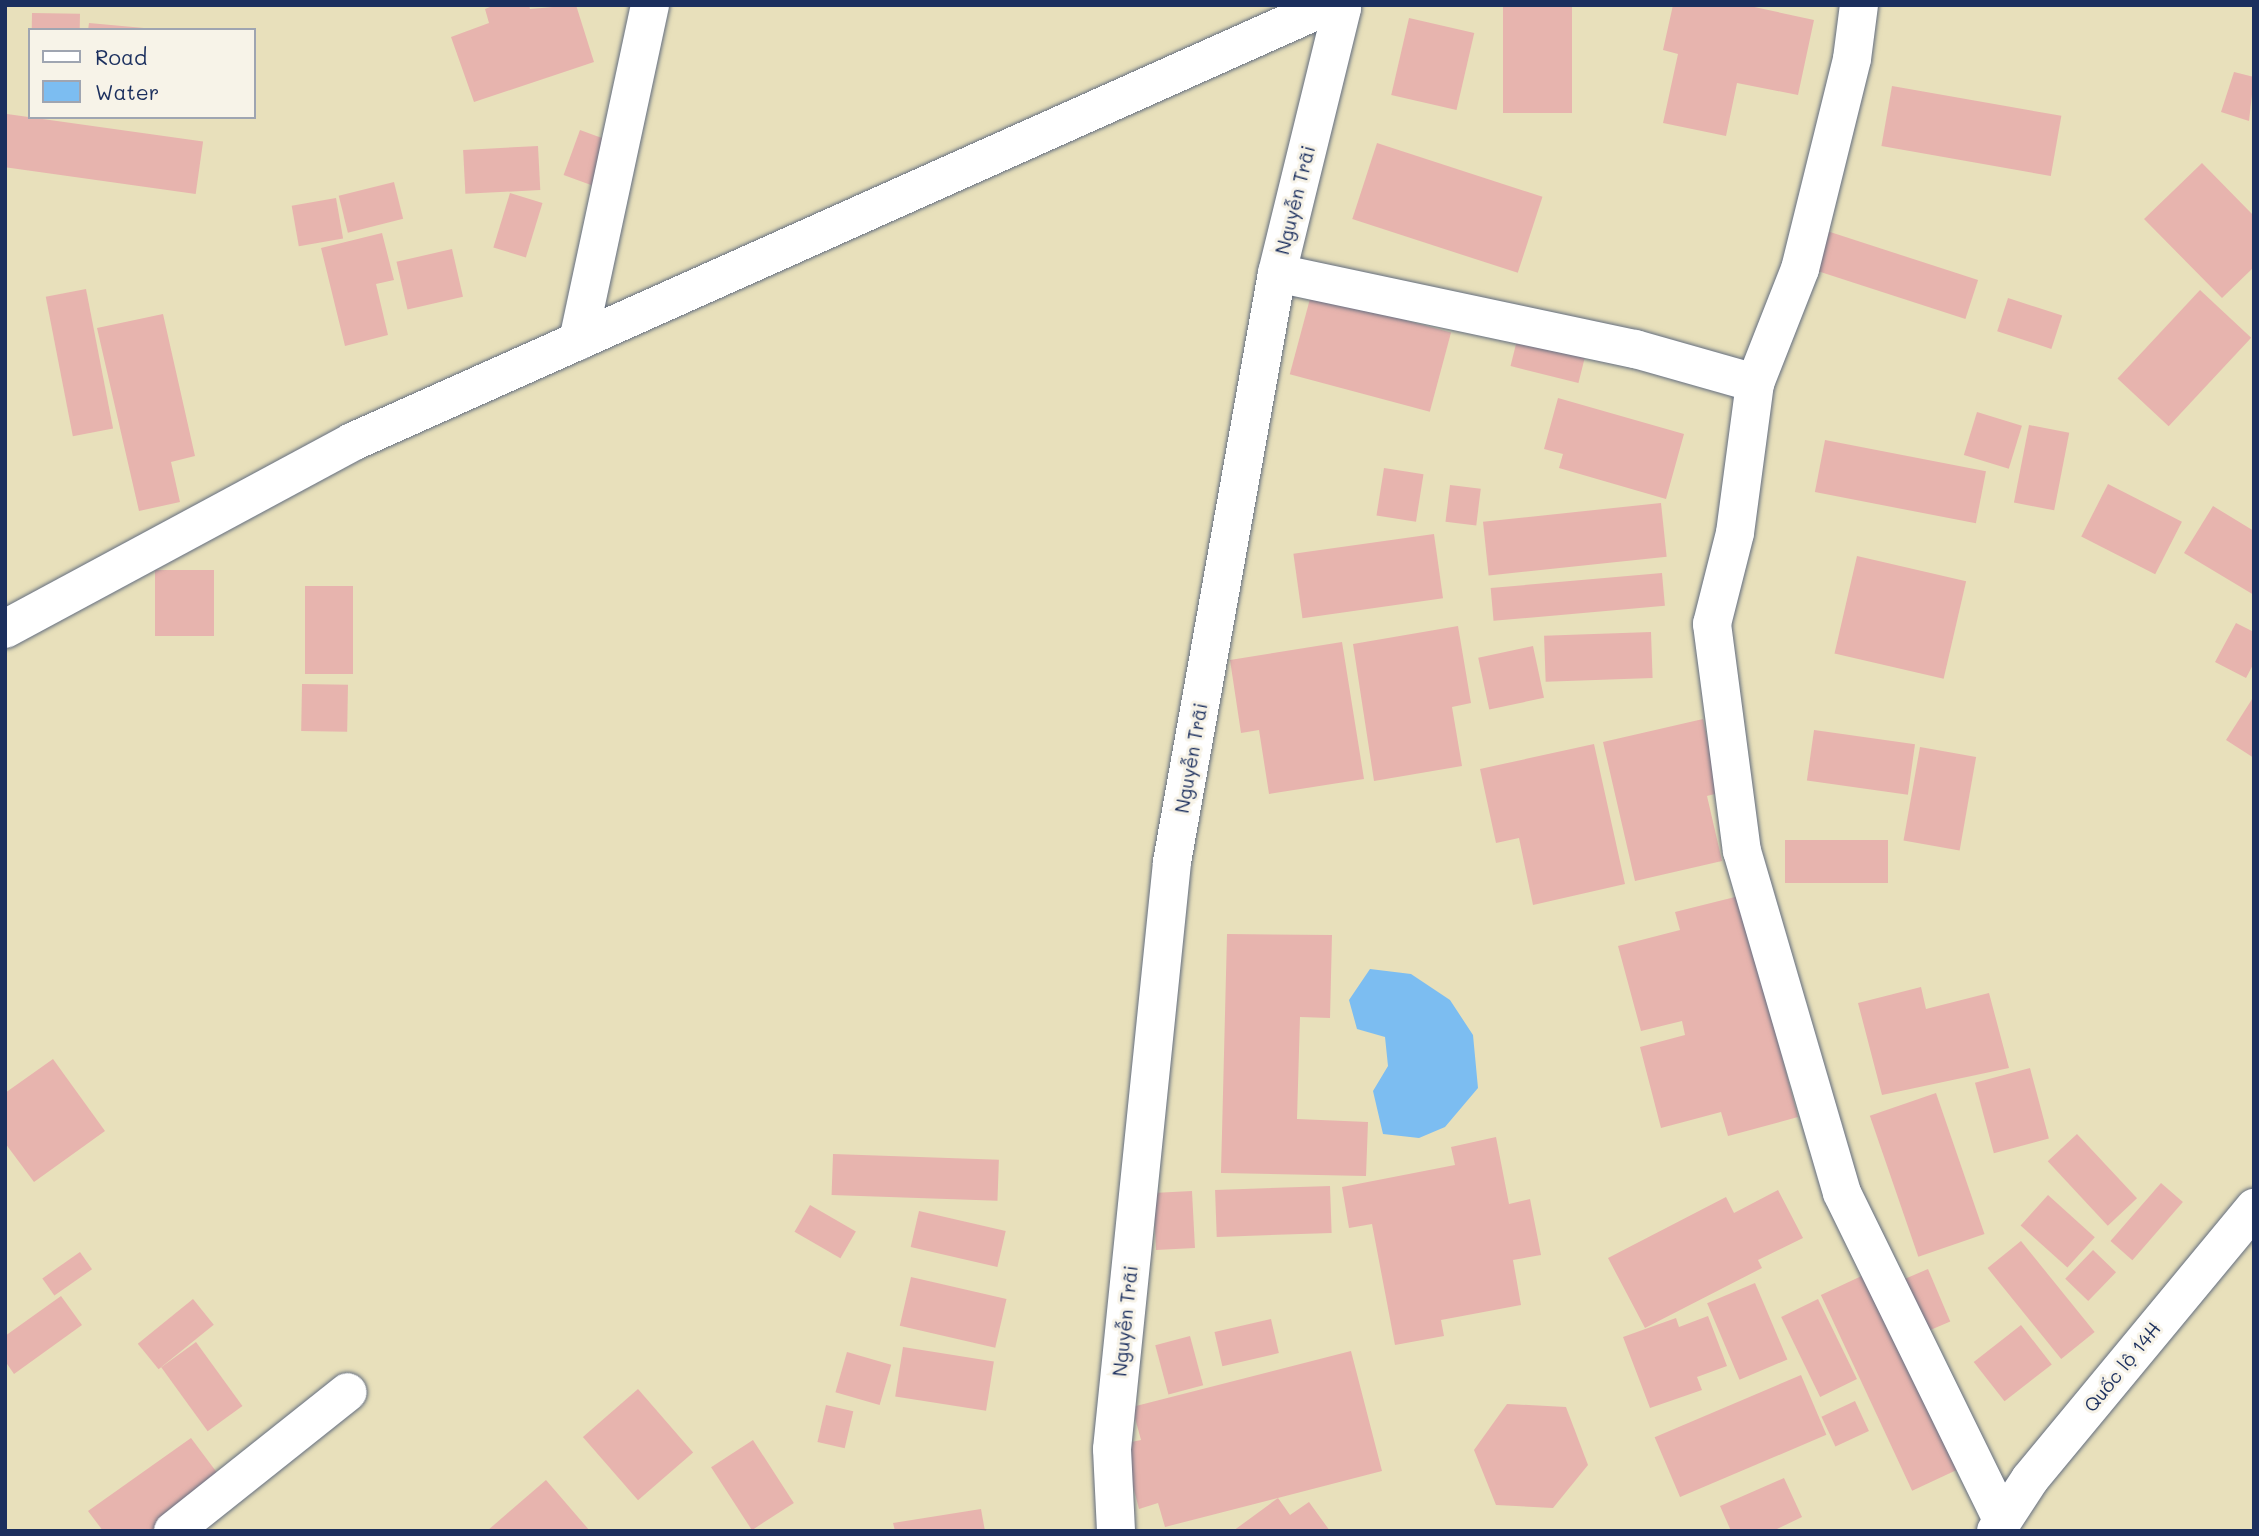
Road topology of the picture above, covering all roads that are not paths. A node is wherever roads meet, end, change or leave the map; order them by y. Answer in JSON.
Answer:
{"nodes":[{"id":1,"x":650,"y":5,"type":"edge"},
{"id":2,"x":1329,"y":5,"type":"edge"},
{"id":3,"x":1859,"y":5,"type":"edge"},
{"id":4,"x":1277,"y":274,"type":"junction"},
{"id":5,"x":579,"y":341,"type":"junction"},
{"id":6,"x":1755,"y":383,"type":"junction"},
{"id":7,"x":5,"y":629,"type":"edge"},
{"id":8,"x":2254,"y":1208,"type":"edge"},
{"id":9,"x":348,"y":1392,"type":"dead end"},
{"id":10,"x":1999,"y":1525,"type":"edge"},
{"id":11,"x":173,"y":1531,"type":"edge"},
{"id":12,"x":1116,"y":1531,"type":"edge"}],
"edges":[{"from":1,"to":5,"type":"street"},
{"from":2,"to":4,"type":"street","name":"Nguyễn Trãi"},
{"from":2,"to":5,"type":"street"},
{"from":3,"to":6,"type":"street"},
{"from":4,"to":6,"type":"street"},
{"from":4,"to":12,"type":"street","name":"Nguyễn Trãi"},
{"from":5,"to":7,"type":"street"},
{"from":6,"to":10,"type":"street"},
{"from":8,"to":10,"type":"street","name":"Quốc lộ 14H"},
{"from":9,"to":11,"type":"street"}]}
